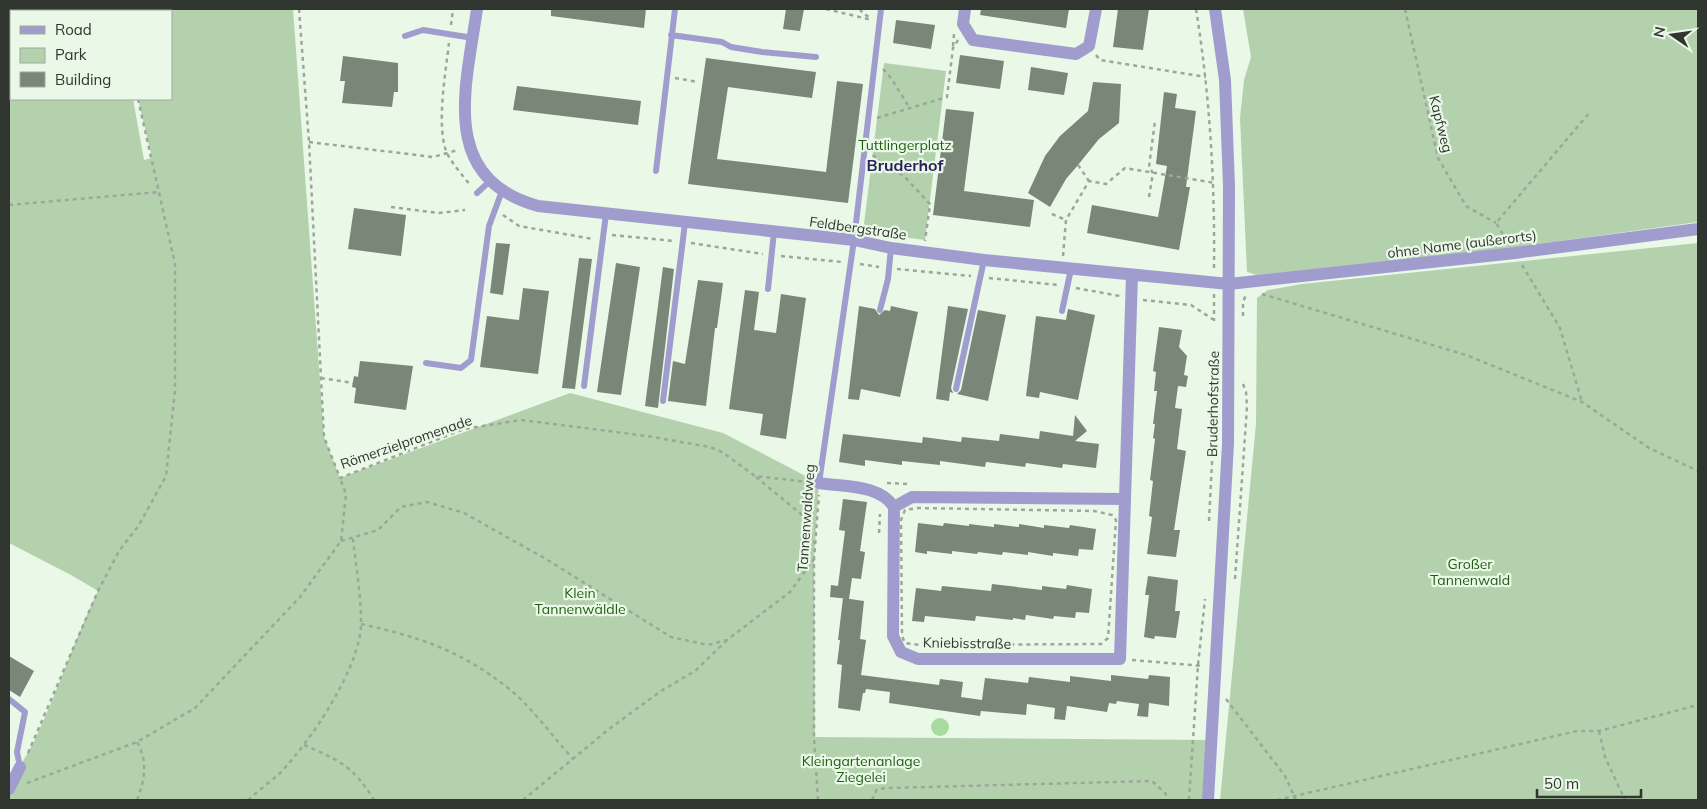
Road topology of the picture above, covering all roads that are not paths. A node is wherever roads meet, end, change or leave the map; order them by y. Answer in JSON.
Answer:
{"nodes":[{"id":1,"x":478,"y":9,"type":"edge"},
{"id":2,"x":675,"y":9,"type":"edge"},
{"id":3,"x":881,"y":9,"type":"edge"},
{"id":4,"x":965,"y":9,"type":"edge"},
{"id":5,"x":1096,"y":9,"type":"edge"},
{"id":6,"x":1215,"y":9,"type":"edge"},
{"id":7,"x":671,"y":35,"type":"junction"},
{"id":8,"x":406,"y":36,"type":"dead end"},
{"id":9,"x":473,"y":38,"type":"junction"},
{"id":10,"x":816,"y":57,"type":"dead end"},
{"id":11,"x":656,"y":171,"type":"dead end"},
{"id":12,"x":490,"y":181,"type":"junction"},
{"id":13,"x":502,"y":191,"type":"junction"},
{"id":14,"x":478,"y":193,"type":"dead end"},
{"id":15,"x":606,"y":214,"type":"junction"},
{"id":16,"x":685,"y":223,"type":"junction"},
{"id":17,"x":1698,"y":229,"type":"edge"},
{"id":18,"x":774,"y":232,"type":"junction"},
{"id":19,"x":854,"y":240,"type":"junction"},
{"id":20,"x":891,"y":248,"type":"junction"},
{"id":21,"x":984,"y":260,"type":"junction"},
{"id":22,"x":1066,"y":268,"type":"junction"},
{"id":23,"x":1132,"y":275,"type":"junction"},
{"id":24,"x":1229,"y":284,"type":"junction"},
{"id":25,"x":768,"y":289,"type":"dead end"},
{"id":26,"x":880,"y":310,"type":"dead end"},
{"id":27,"x":1062,"y":311,"type":"dead end"},
{"id":28,"x":426,"y":363,"type":"dead end"},
{"id":29,"x":584,"y":386,"type":"dead end"},
{"id":30,"x":956,"y":389,"type":"dead end"},
{"id":31,"x":663,"y":401,"type":"dead end"},
{"id":32,"x":819,"y":483,"type":"joint"},
{"id":33,"x":1124,"y":500,"type":"junction"},
{"id":34,"x":891,"y":502,"type":"junction"},
{"id":35,"x":9,"y":699,"type":"edge"},
{"id":36,"x":20,"y":768,"type":"joint"},
{"id":37,"x":9,"y":789,"type":"edge"},
{"id":38,"x":1208,"y":800,"type":"edge"}],
"edges":[{"from":1,"to":9,"type":"street","name":"Feldbergstraße"},
{"from":2,"to":7,"type":"lane"},
{"from":3,"to":19,"type":"lane","name":"Tannenwaldweg"},
{"from":4,"to":5,"type":"street"},
{"from":6,"to":24,"type":"street","name":"Bruderhofstraße"},
{"from":7,"to":10,"type":"lane"},
{"from":7,"to":11,"type":"lane"},
{"from":8,"to":9,"type":"lane"},
{"from":9,"to":12,"type":"street","name":"Feldbergstraße"},
{"from":12,"to":13,"type":"street","name":"Feldbergstraße"},
{"from":12,"to":14,"type":"lane"},
{"from":13,"to":15,"type":"street","name":"Feldbergstraße"},
{"from":13,"to":28,"type":"lane"},
{"from":15,"to":16,"type":"street","name":"Feldbergstraße"},
{"from":15,"to":29,"type":"lane"},
{"from":16,"to":18,"type":"street","name":"Feldbergstraße"},
{"from":16,"to":31,"type":"lane"},
{"from":17,"to":24,"type":"street","name":"ohne Name (außerorts)"},
{"from":18,"to":19,"type":"street","name":"Feldbergstraße"},
{"from":18,"to":25,"type":"lane"},
{"from":19,"to":20,"type":"street","name":"Feldbergstraße"},
{"from":19,"to":32,"type":"lane","name":"Tannenwaldweg"},
{"from":20,"to":21,"type":"street","name":"Feldbergstraße"},
{"from":20,"to":26,"type":"lane"},
{"from":21,"to":22,"type":"street","name":"Feldbergstraße"},
{"from":21,"to":30,"type":"lane"},
{"from":22,"to":23,"type":"street","name":"Feldbergstraße"},
{"from":22,"to":27,"type":"lane"},
{"from":23,"to":24,"type":"street","name":"Feldbergstraße"},
{"from":23,"to":33,"type":"street"},
{"from":24,"to":38,"type":"street","name":"Bruderhofstraße"},
{"from":32,"to":34,"type":"street"},
{"from":33,"to":34,"type":"street"},
{"from":33,"to":34,"type":"street","name":"Kniebisstraße"},
{"from":35,"to":36,"type":"lane"},
{"from":36,"to":37,"type":"street"}]}
